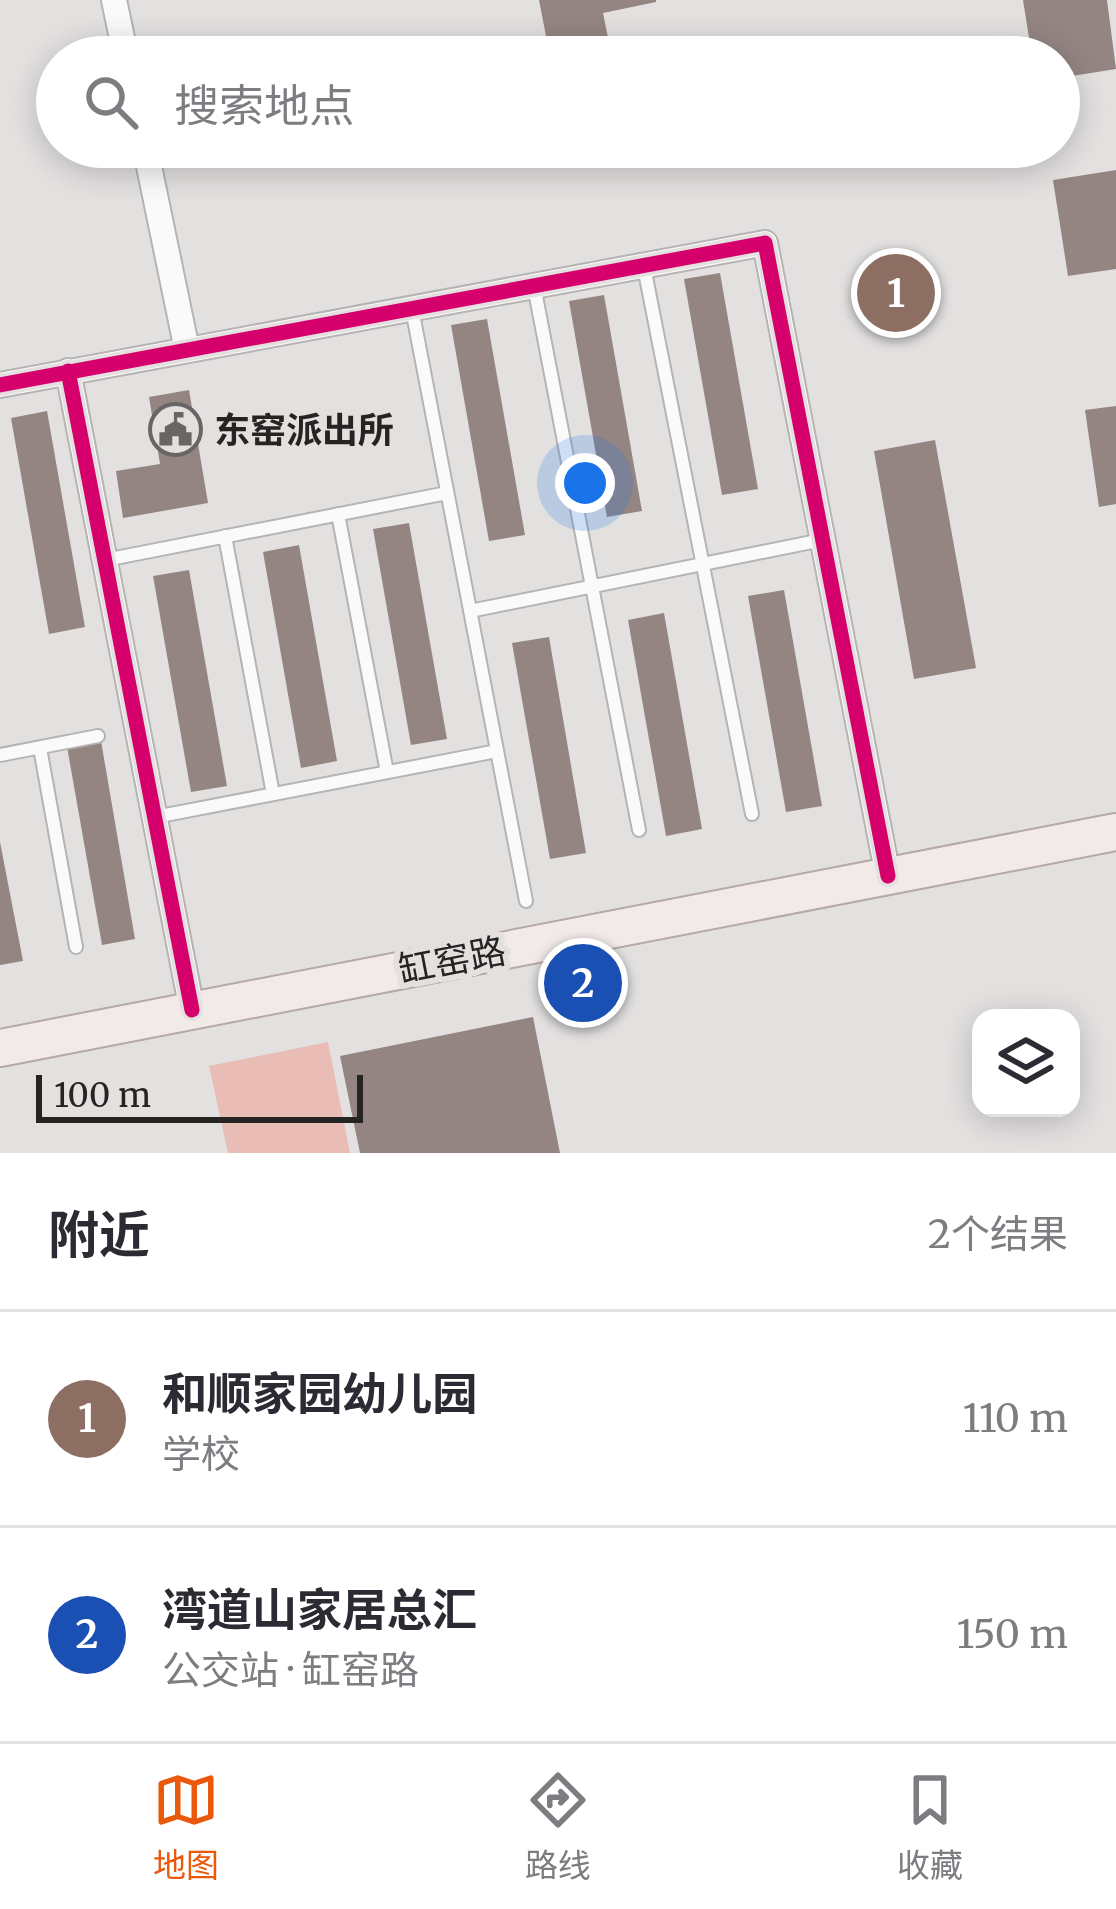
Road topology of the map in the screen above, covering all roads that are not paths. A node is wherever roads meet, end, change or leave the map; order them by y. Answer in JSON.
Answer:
{"nodes":[{"id":1,"x":114,"y":0,"type":"edge"},
{"id":2,"x":122,"y":36,"type":"edge"},
{"id":3,"x":149,"y":168,"type":"edge"},
{"id":4,"x":644,"y":266,"type":"junction"},
{"id":5,"x":534,"y":286,"type":"junction"},
{"id":6,"x":412,"y":310,"type":"junction"},
{"id":7,"x":187,"y":350,"type":"junction"},
{"id":8,"x":68,"y":371,"type":"junction"},
{"id":9,"x":0,"y":385,"type":"edge"},
{"id":10,"x":447,"y":493,"type":"junction"},
{"id":11,"x":338,"y":514,"type":"junction"},
{"id":12,"x":225,"y":536,"type":"junction"},
{"id":13,"x":823,"y":540,"type":"junction"},
{"id":14,"x":105,"y":560,"type":"junction"},
{"id":15,"x":703,"y":564,"type":"junction"},
{"id":16,"x":592,"y":586,"type":"junction"},
{"id":17,"x":470,"y":611,"type":"junction"},
{"id":18,"x":98,"y":736,"type":"dead end"},
{"id":19,"x":40,"y":748,"type":"junction"},
{"id":20,"x":497,"y":751,"type":"junction"},
{"id":21,"x":0,"y":755,"type":"edge"},
{"id":22,"x":387,"y":772,"type":"junction"},
{"id":23,"x":273,"y":794,"type":"junction"},
{"id":24,"x":752,"y":814,"type":"dead end"},
{"id":25,"x":155,"y":818,"type":"junction"},
{"id":26,"x":639,"y":830,"type":"dead end"},
{"id":27,"x":1116,"y":832,"type":"edge"},
{"id":28,"x":888,"y":876,"type":"junction"},
{"id":29,"x":526,"y":901,"type":"dead end"},
{"id":30,"x":76,"y":947,"type":"dead end"},
{"id":31,"x":192,"y":1010,"type":"junction"},
{"id":32,"x":0,"y":1048,"type":"edge"}],
"edges":[{"from":1,"to":2,"type":"street"},
{"from":3,"to":7,"type":"street"},
{"from":4,"to":5,"type":"street"},
{"from":4,"to":13,"type":"street"},
{"from":4,"to":15,"type":"lane"},
{"from":5,"to":6,"type":"street"},
{"from":5,"to":16,"type":"lane"},
{"from":6,"to":7,"type":"street"},
{"from":6,"to":10,"type":"lane"},
{"from":7,"to":8,"type":"street"},
{"from":8,"to":9,"type":"street"},
{"from":8,"to":14,"type":"street"},
{"from":10,"to":11,"type":"lane"},
{"from":10,"to":17,"type":"lane"},
{"from":11,"to":12,"type":"lane"},
{"from":11,"to":22,"type":"lane"},
{"from":12,"to":14,"type":"lane"},
{"from":12,"to":23,"type":"lane"},
{"from":13,"to":15,"type":"lane"},
{"from":13,"to":28,"type":"street"},
{"from":14,"to":25,"type":"street"},
{"from":15,"to":16,"type":"lane"},
{"from":15,"to":24,"type":"lane"},
{"from":16,"to":17,"type":"lane"},
{"from":16,"to":26,"type":"lane"},
{"from":17,"to":20,"type":"lane"},
{"from":18,"to":19,"type":"lane"},
{"from":19,"to":21,"type":"lane"},
{"from":19,"to":30,"type":"lane"},
{"from":20,"to":22,"type":"lane"},
{"from":20,"to":29,"type":"lane"},
{"from":22,"to":23,"type":"lane"},
{"from":23,"to":25,"type":"lane"},
{"from":25,"to":31,"type":"street"},
{"from":27,"to":28,"type":"main road","name":"缸窑路"},
{"from":28,"to":31,"type":"main road","name":"缸窑路"},
{"from":31,"to":32,"type":"main road","name":"缸窑路"}]}
